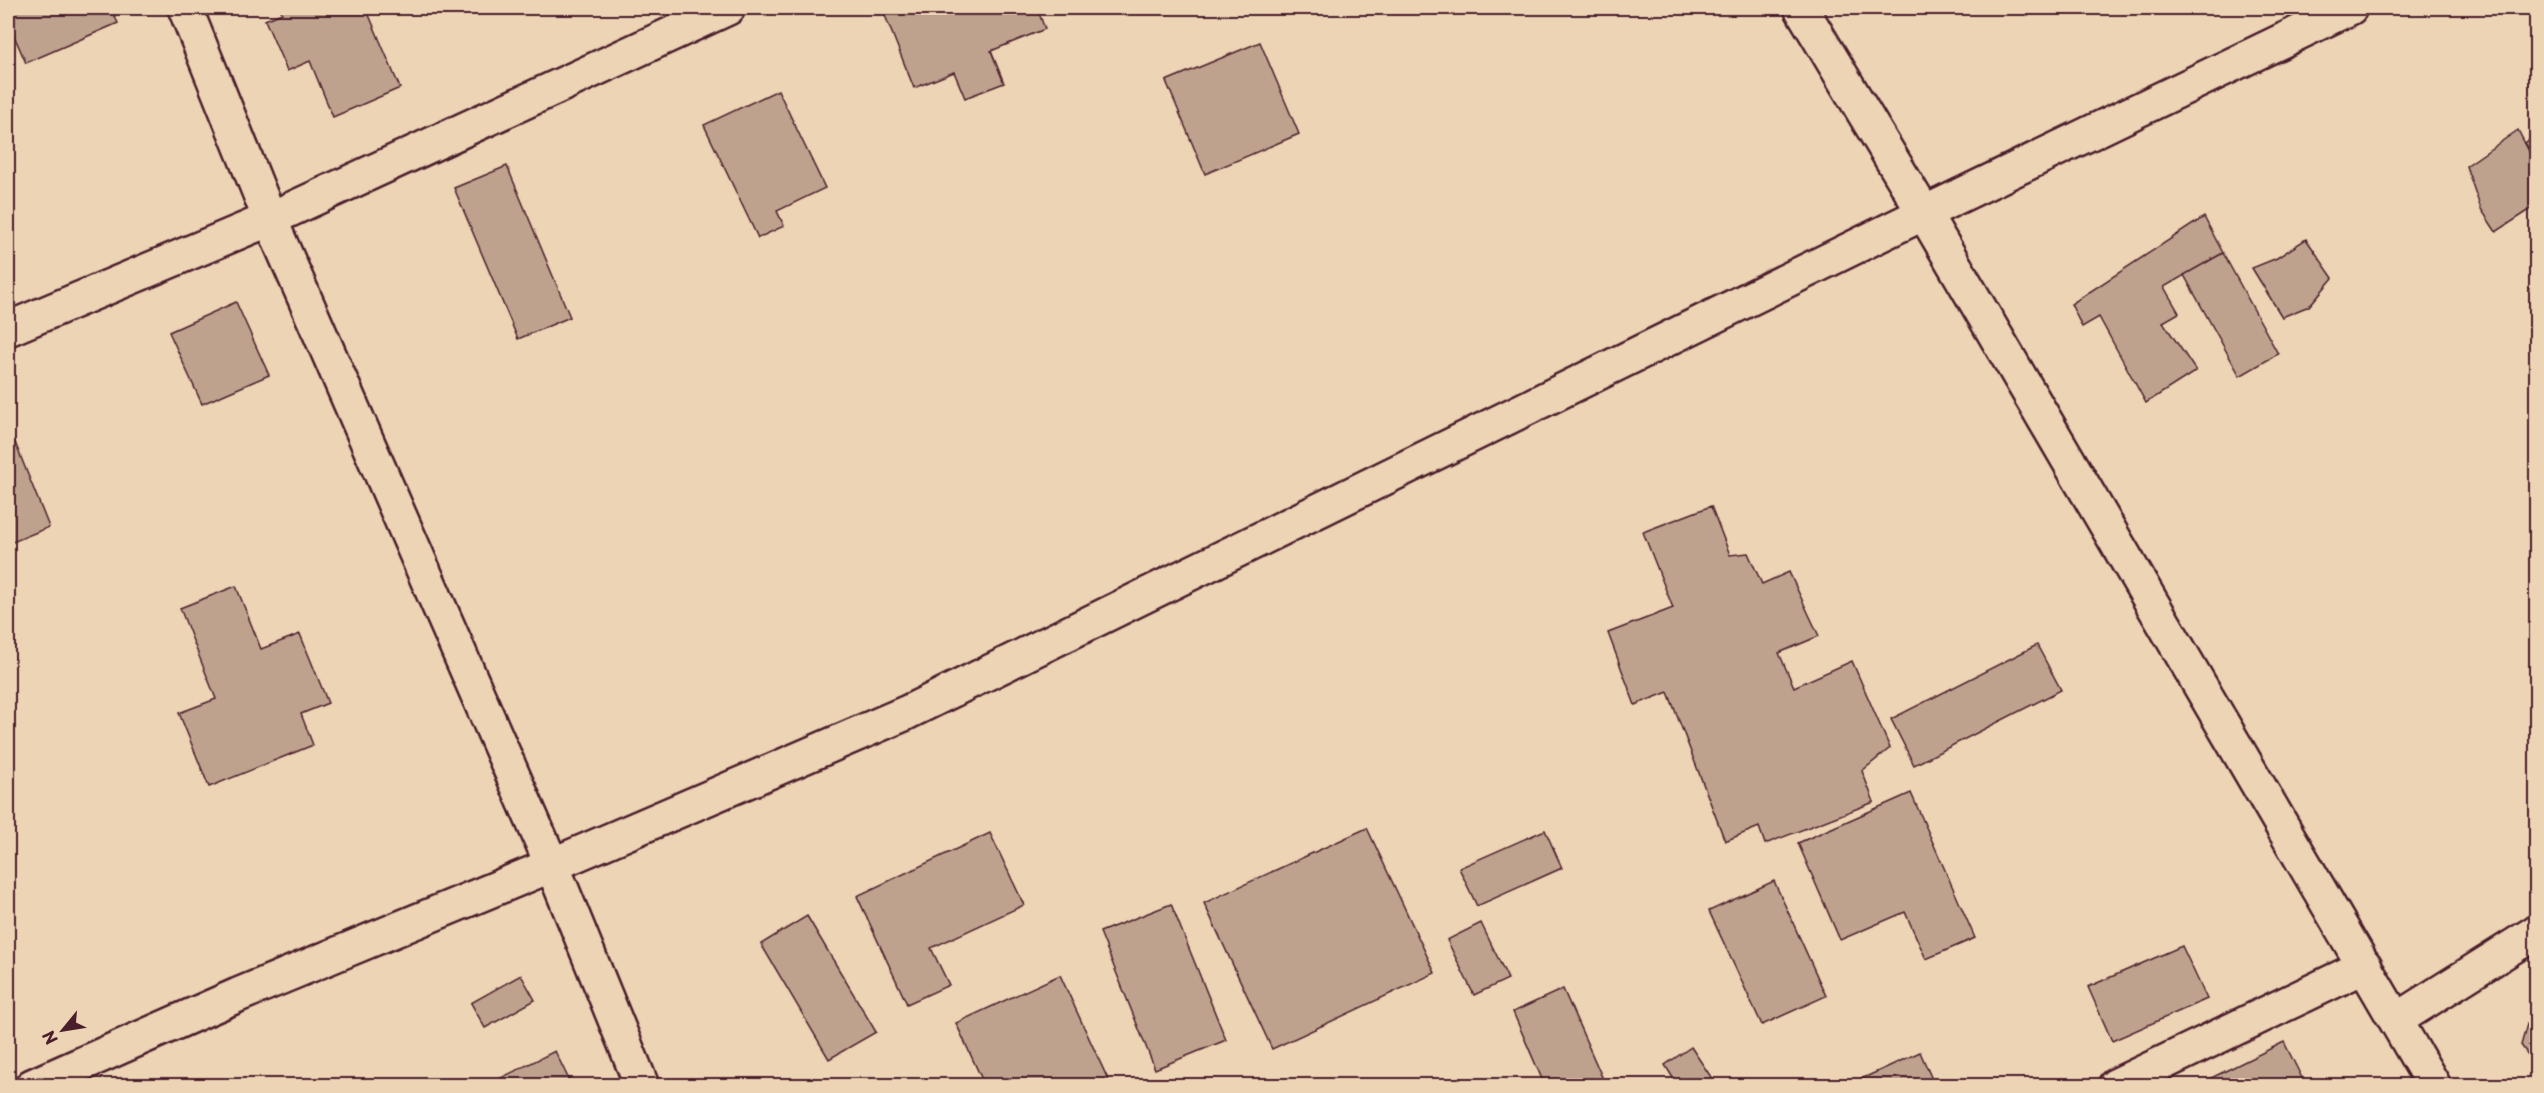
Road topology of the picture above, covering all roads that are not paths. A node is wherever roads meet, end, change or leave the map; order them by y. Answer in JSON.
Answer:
{"nodes":[{"id":1,"x":185,"y":8,"type":"edge"},
{"id":2,"x":728,"y":8,"type":"edge"},
{"id":3,"x":1801,"y":8,"type":"edge"},
{"id":4,"x":2350,"y":8,"type":"edge"},
{"id":5,"x":1924,"y":213,"type":"junction"},
{"id":6,"x":270,"y":219,"type":"junction"},
{"id":7,"x":8,"y":330,"type":"edge"},
{"id":8,"x":552,"y":865,"type":"junction"},
{"id":9,"x":2536,"y":932,"type":"edge"},
{"id":10,"x":2365,"y":966,"type":"junction"},
{"id":11,"x":2396,"y":1020,"type":"junction"},
{"id":12,"x":32,"y":1086,"type":"edge"},
{"id":13,"x":642,"y":1086,"type":"edge"},
{"id":14,"x":2115,"y":1086,"type":"edge"},
{"id":15,"x":2434,"y":1086,"type":"edge"}],
"edges":[{"from":1,"to":6,"type":"street"},
{"from":2,"to":6,"type":"street"},
{"from":3,"to":5,"type":"street"},
{"from":4,"to":5,"type":"street"},
{"from":5,"to":8,"type":"street"},
{"from":5,"to":10,"type":"street"},
{"from":6,"to":7,"type":"street"},
{"from":6,"to":8,"type":"street"},
{"from":8,"to":12,"type":"street"},
{"from":8,"to":13,"type":"street"},
{"from":9,"to":11,"type":"street"},
{"from":10,"to":11,"type":"street"},
{"from":10,"to":14,"type":"street"},
{"from":11,"to":15,"type":"street"}]}
